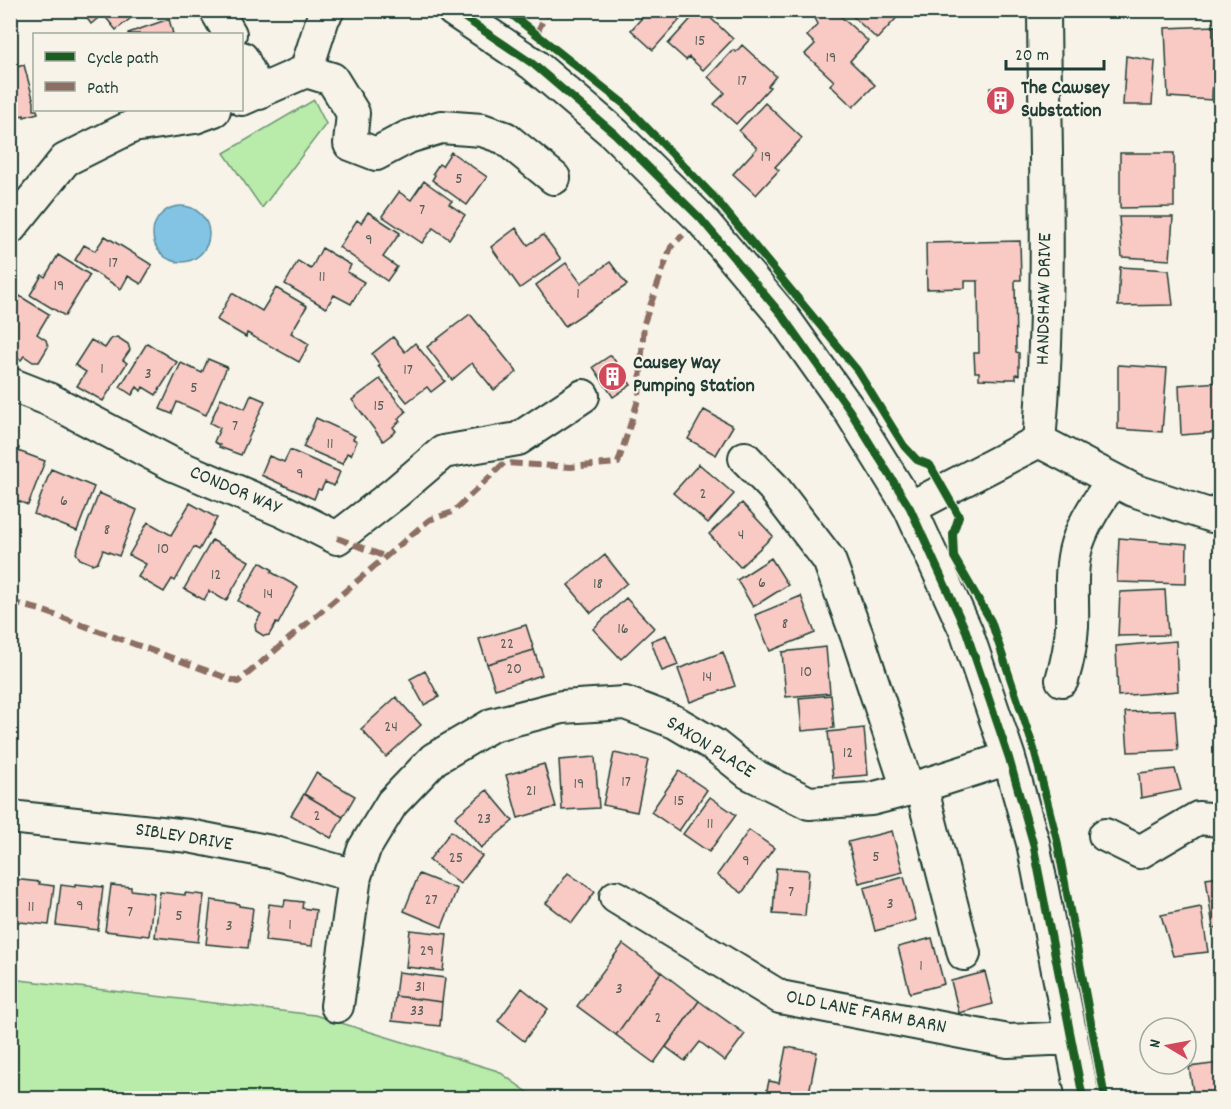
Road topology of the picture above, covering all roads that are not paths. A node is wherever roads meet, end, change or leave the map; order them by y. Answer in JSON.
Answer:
{"nodes":[{"id":1,"x":216,"y":10,"type":"edge"},
{"id":2,"x":328,"y":10,"type":"edge"},
{"id":3,"x":453,"y":10,"type":"edge"},
{"id":4,"x":1044,"y":10,"type":"edge"},
{"id":5,"x":229,"y":33,"type":"edge"},
{"id":6,"x":243,"y":63,"type":"edge"},
{"id":7,"x":306,"y":71,"type":"junction"},
{"id":8,"x":250,"y":96,"type":"edge"},
{"id":9,"x":211,"y":111,"type":"edge"},
{"id":10,"x":554,"y":178,"type":"dead end"},
{"id":11,"x":10,"y":228,"type":"edge"},
{"id":12,"x":10,"y":384,"type":"edge"},
{"id":13,"x":583,"y":396,"type":"dead end"},
{"id":14,"x":1039,"y":441,"type":"junction"},
{"id":15,"x":745,"y":458,"type":"dead end"},
{"id":16,"x":1113,"y":480,"type":"junction"},
{"id":17,"x":910,"y":508,"type":"junction"},
{"id":18,"x":1221,"y":511,"type":"edge"},
{"id":19,"x":1062,"y":680,"type":"dead end"},
{"id":20,"x":1009,"y":758,"type":"junction"},
{"id":21,"x":915,"y":788,"type":"junction"},
{"id":22,"x":10,"y":817,"type":"edge"},
{"id":23,"x":1221,"y":820,"type":"edge"},
{"id":24,"x":1105,"y":835,"type":"dead end"},
{"id":25,"x":355,"y":876,"type":"junction"},
{"id":26,"x":616,"y":897,"type":"dead end"},
{"id":27,"x":964,"y":954,"type":"dead end"},
{"id":28,"x":337,"y":1006,"type":"dead end"},
{"id":29,"x":1071,"y":1038,"type":"junction"},
{"id":30,"x":1083,"y":1098,"type":"edge"}],
"edges":[{"from":1,"to":5,"type":"street"},
{"from":2,"to":7,"type":"street"},
{"from":3,"to":17,"type":"street"},
{"from":4,"to":14,"type":"street","name":"HANDSHAW DRIVE"},
{"from":6,"to":8,"type":"street"},
{"from":7,"to":8,"type":"street"},
{"from":7,"to":10,"type":"street"},
{"from":9,"to":11,"type":"street"},
{"from":12,"to":13,"type":"street","name":"CONDOR WAY"},
{"from":14,"to":16,"type":"street"},
{"from":14,"to":17,"type":"street"},
{"from":15,"to":21,"type":"street"},
{"from":16,"to":18,"type":"street"},
{"from":16,"to":19,"type":"street"},
{"from":17,"to":20,"type":"street"},
{"from":20,"to":21,"type":"street","name":"SAXON PLACE"},
{"from":20,"to":29,"type":"street"},
{"from":21,"to":25,"type":"street","name":"SAXON PLACE"},
{"from":21,"to":27,"type":"street"},
{"from":22,"to":25,"type":"street","name":"SIBLEY DRIVE"},
{"from":23,"to":24,"type":"street"},
{"from":25,"to":28,"type":"street","name":"SAXON PLACE"},
{"from":26,"to":29,"type":"street","name":"OLD LANE FARM BARN"},
{"from":29,"to":30,"type":"street"}]}
